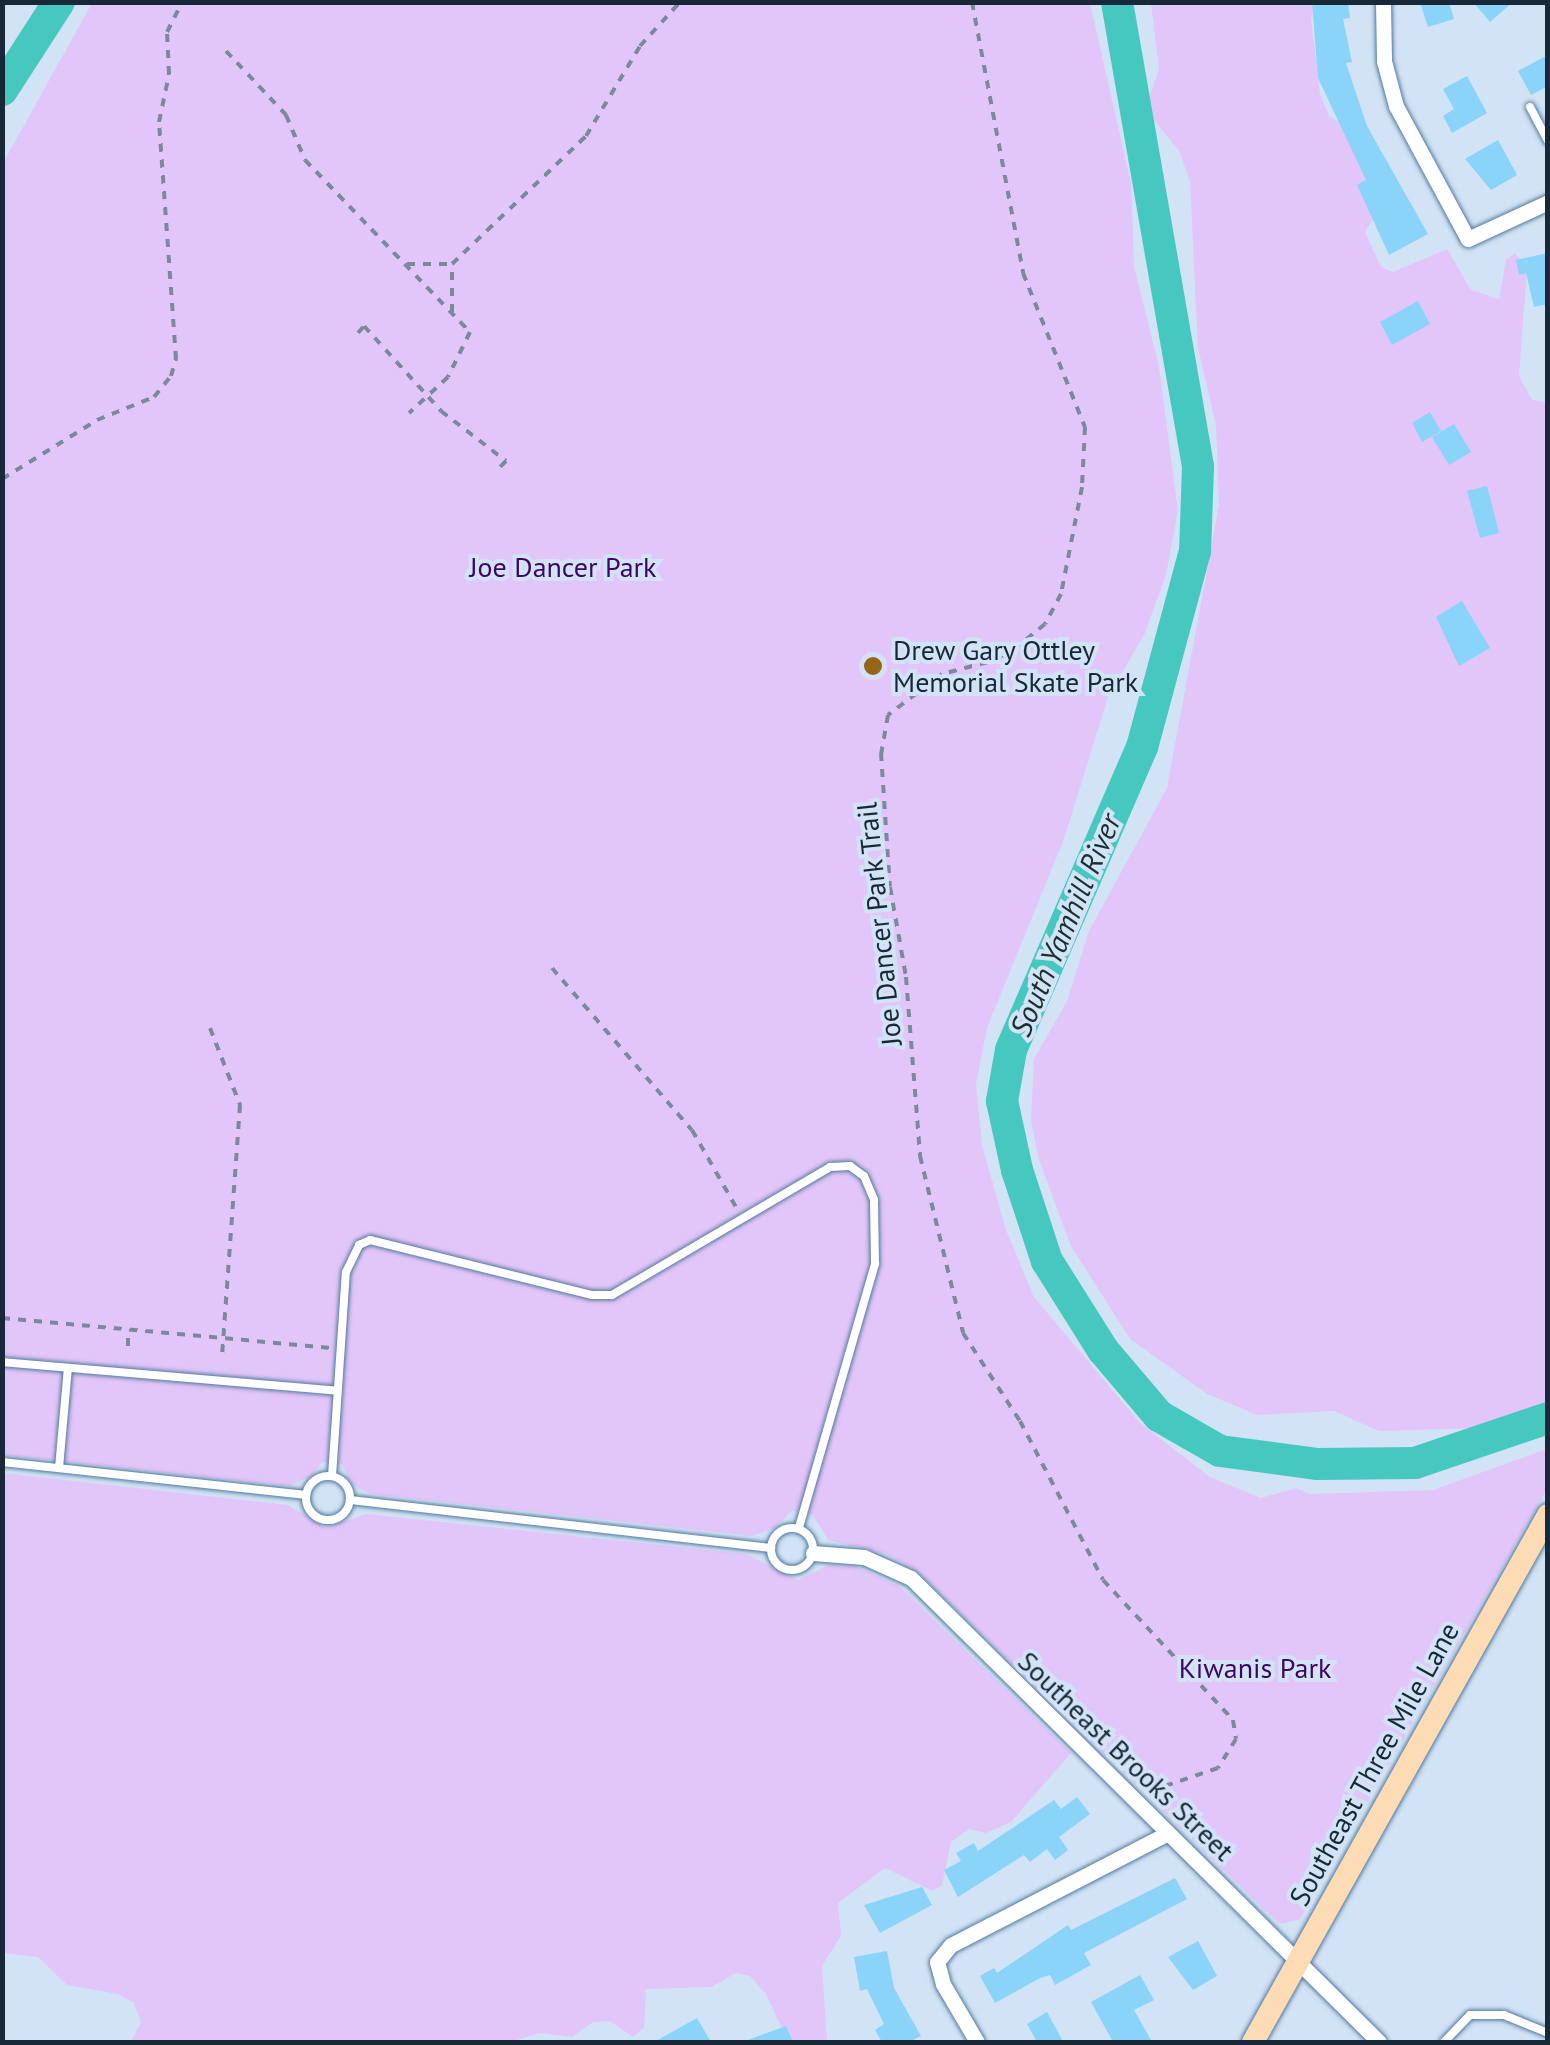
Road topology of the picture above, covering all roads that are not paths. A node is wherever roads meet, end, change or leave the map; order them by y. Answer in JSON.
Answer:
{"nodes":[{"id":1,"x":1383,"y":2,"type":"edge"},
{"id":2,"x":1530,"y":107,"type":"dead end"},
{"id":3,"x":1548,"y":141,"type":"edge"},
{"id":4,"x":1548,"y":202,"type":"edge"},
{"id":5,"x":2,"y":1362,"type":"edge"},
{"id":6,"x":68,"y":1368,"type":"junction"},
{"id":7,"x":337,"y":1391,"type":"junction"},
{"id":8,"x":2,"y":1462,"type":"edge"},
{"id":9,"x":59,"y":1468,"type":"junction"},
{"id":10,"x":332,"y":1476,"type":"junction"},
{"id":11,"x":306,"y":1495,"type":"junction"},
{"id":12,"x":350,"y":1500,"type":"junction"},
{"id":13,"x":1548,"y":1515,"type":"edge"},
{"id":14,"x":799,"y":1528,"type":"junction"},
{"id":15,"x":770,"y":1548,"type":"junction"},
{"id":16,"x":814,"y":1554,"type":"junction"},
{"id":17,"x":1168,"y":1833,"type":"junction"},
{"id":18,"x":1300,"y":1960,"type":"junction"},
{"id":19,"x":1548,"y":2033,"type":"edge"},
{"id":20,"x":977,"y":2042,"type":"edge"},
{"id":21,"x":1253,"y":2042,"type":"edge"},
{"id":22,"x":1380,"y":2042,"type":"edge"},
{"id":23,"x":1444,"y":2042,"type":"edge"}],
"edges":[{"from":1,"to":4,"type":"street"},
{"from":2,"to":3,"type":"lane"},
{"from":5,"to":6,"type":"lane"},
{"from":6,"to":7,"type":"lane"},
{"from":6,"to":9,"type":"lane"},
{"from":7,"to":10,"type":"lane"},
{"from":7,"to":14,"type":"lane"},
{"from":8,"to":9,"type":"lane"},
{"from":9,"to":11,"type":"lane"},
{"from":10,"to":11,"type":"lane"},
{"from":10,"to":12,"type":"lane"},
{"from":11,"to":12,"type":"lane"},
{"from":12,"to":15,"type":"lane"},
{"from":13,"to":18,"type":"main road","name":"Southeast Three Mile Lane"},
{"from":14,"to":15,"type":"lane"},
{"from":14,"to":16,"type":"lane"},
{"from":15,"to":16,"type":"lane"},
{"from":16,"to":17,"type":"street","name":"Southeast Brooks Street"},
{"from":17,"to":18,"type":"street","name":"Southeast Brooks Street"},
{"from":17,"to":20,"type":"street"},
{"from":18,"to":21,"type":"main road","name":"Southeast Three Mile Lane"},
{"from":18,"to":22,"type":"street","name":"Southeast Brooks Street"},
{"from":19,"to":23,"type":"lane"}]}
